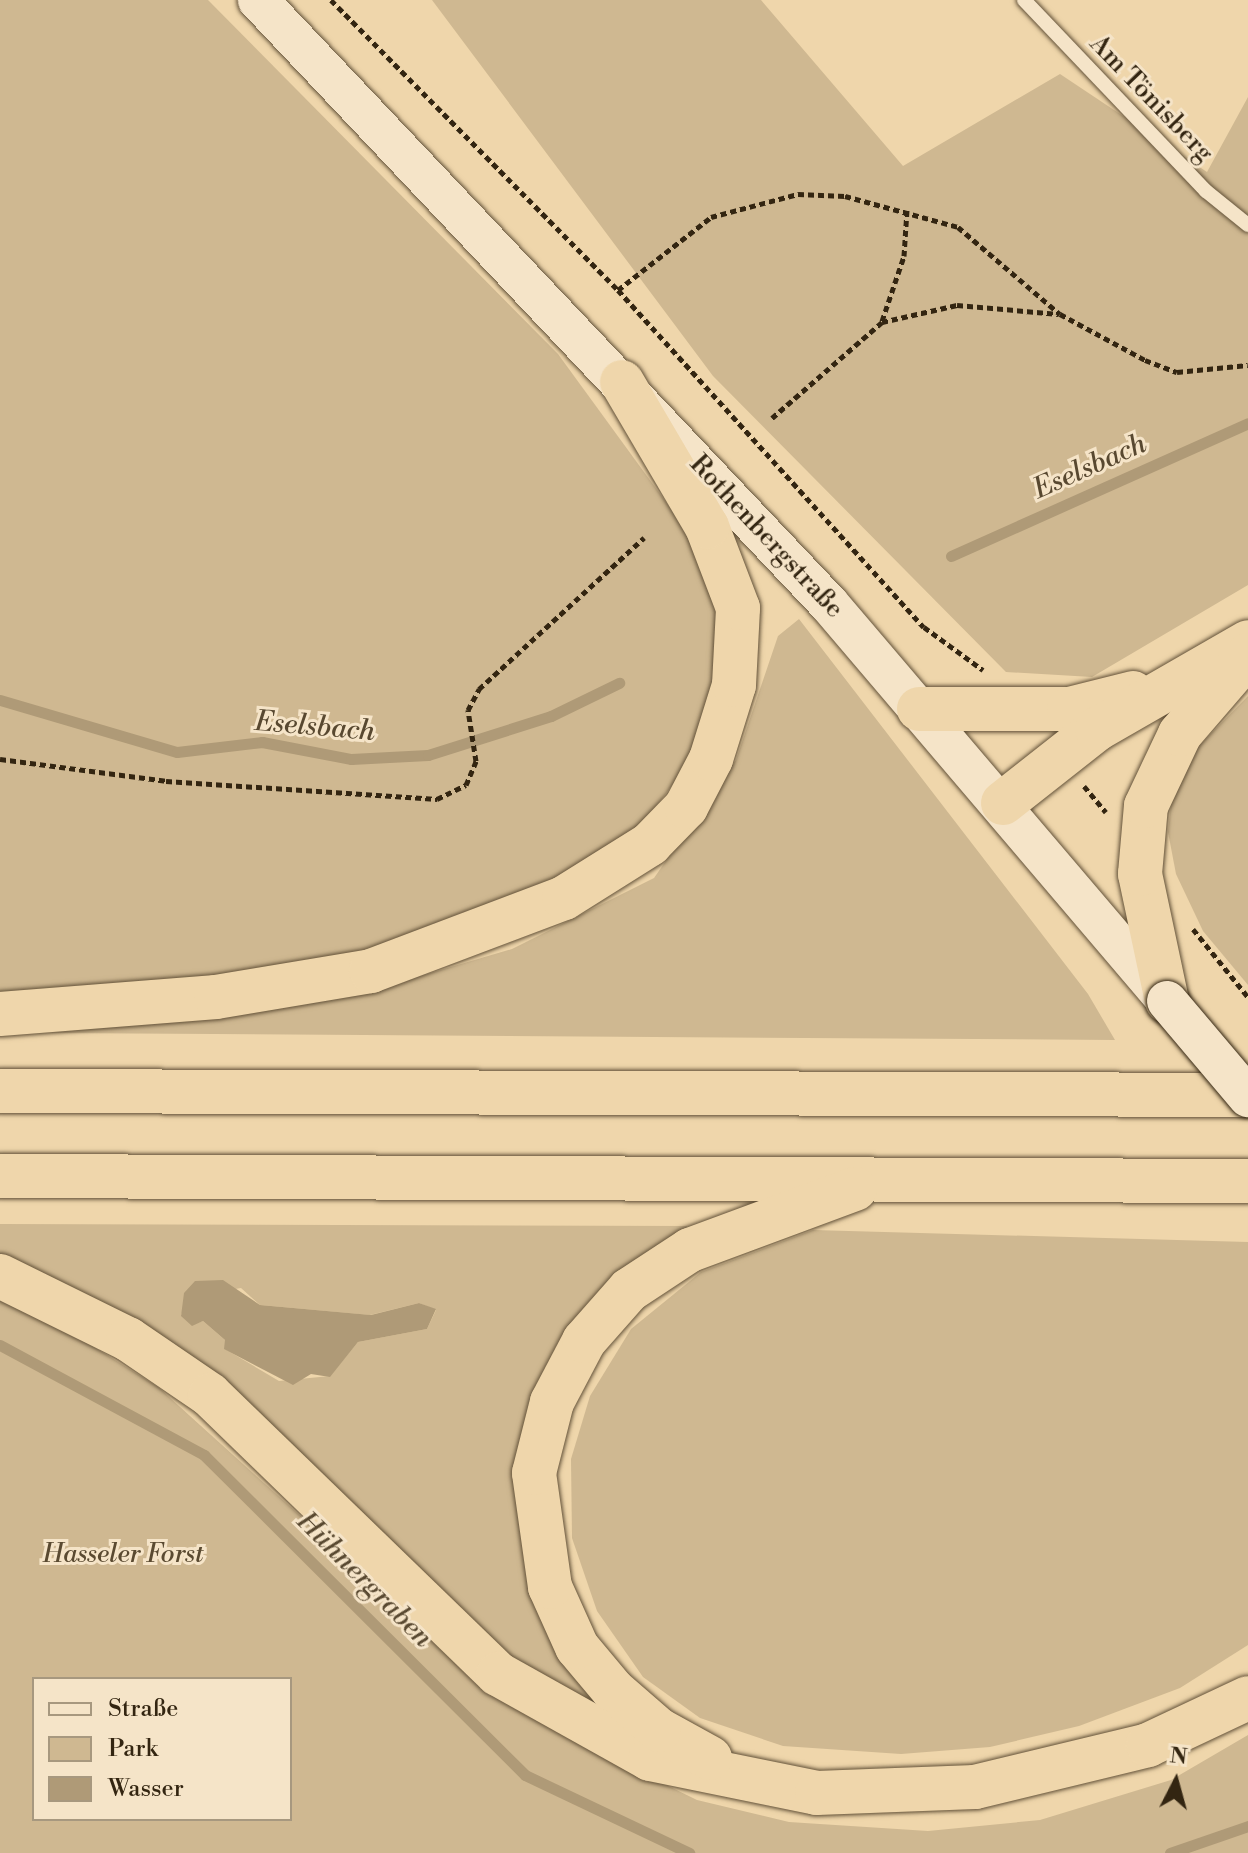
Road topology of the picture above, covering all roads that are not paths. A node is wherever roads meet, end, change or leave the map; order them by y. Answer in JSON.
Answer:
{"nodes":[{"id":1,"x":258,"y":0,"type":"edge"},
{"id":2,"x":1024,"y":0,"type":"edge"},
{"id":3,"x":1248,"y":225,"type":"edge"},
{"id":4,"x":622,"y":382,"type":"junction"},
{"id":5,"x":1248,"y":642,"type":"edge"},
{"id":6,"x":1248,"y":655,"type":"edge"},
{"id":7,"x":1184,"y":676,"type":"junction"},
{"id":8,"x":919,"y":709,"type":"junction"},
{"id":9,"x":1003,"y":803,"type":"junction"},
{"id":10,"x":1167,"y":1001,"type":"junction"},
{"id":11,"x":0,"y":1014,"type":"edge"},
{"id":12,"x":0,"y":1091,"type":"edge"},
{"id":13,"x":1248,"y":1096,"type":"edge"},
{"id":14,"x":0,"y":1176,"type":"edge"},
{"id":15,"x":878,"y":1180,"type":"junction"},
{"id":16,"x":1248,"y":1181,"type":"edge"},
{"id":17,"x":0,"y":1276,"type":"edge"},
{"id":18,"x":1248,"y":1698,"type":"edge"},
{"id":19,"x":757,"y":1784,"type":"junction"}],
"edges":[{"from":1,"to":4,"type":"main road","name":"Rothenbergstraße"},
{"from":2,"to":3,"type":"lane","name":"Am Tönisberg"},
{"from":4,"to":8,"type":"main road","name":"Rothenbergstraße"},
{"from":4,"to":11,"type":"highway"},
{"from":5,"to":7,"type":"highway"},
{"from":6,"to":10,"type":"highway"},
{"from":7,"to":8,"type":"highway"},
{"from":7,"to":9,"type":"highway"},
{"from":8,"to":9,"type":"main road","name":"Rothenbergstraße"},
{"from":9,"to":10,"type":"main road","name":"Rothenbergstraße"},
{"from":10,"to":13,"type":"main road","name":"Rothenbergstraße","bridge":true},
{"from":12,"to":13,"type":"highway"},
{"from":14,"to":15,"type":"highway"},
{"from":15,"to":16,"type":"highway"},
{"from":15,"to":19,"type":"highway"},
{"from":17,"to":19,"type":"highway"},
{"from":18,"to":19,"type":"highway"}]}
